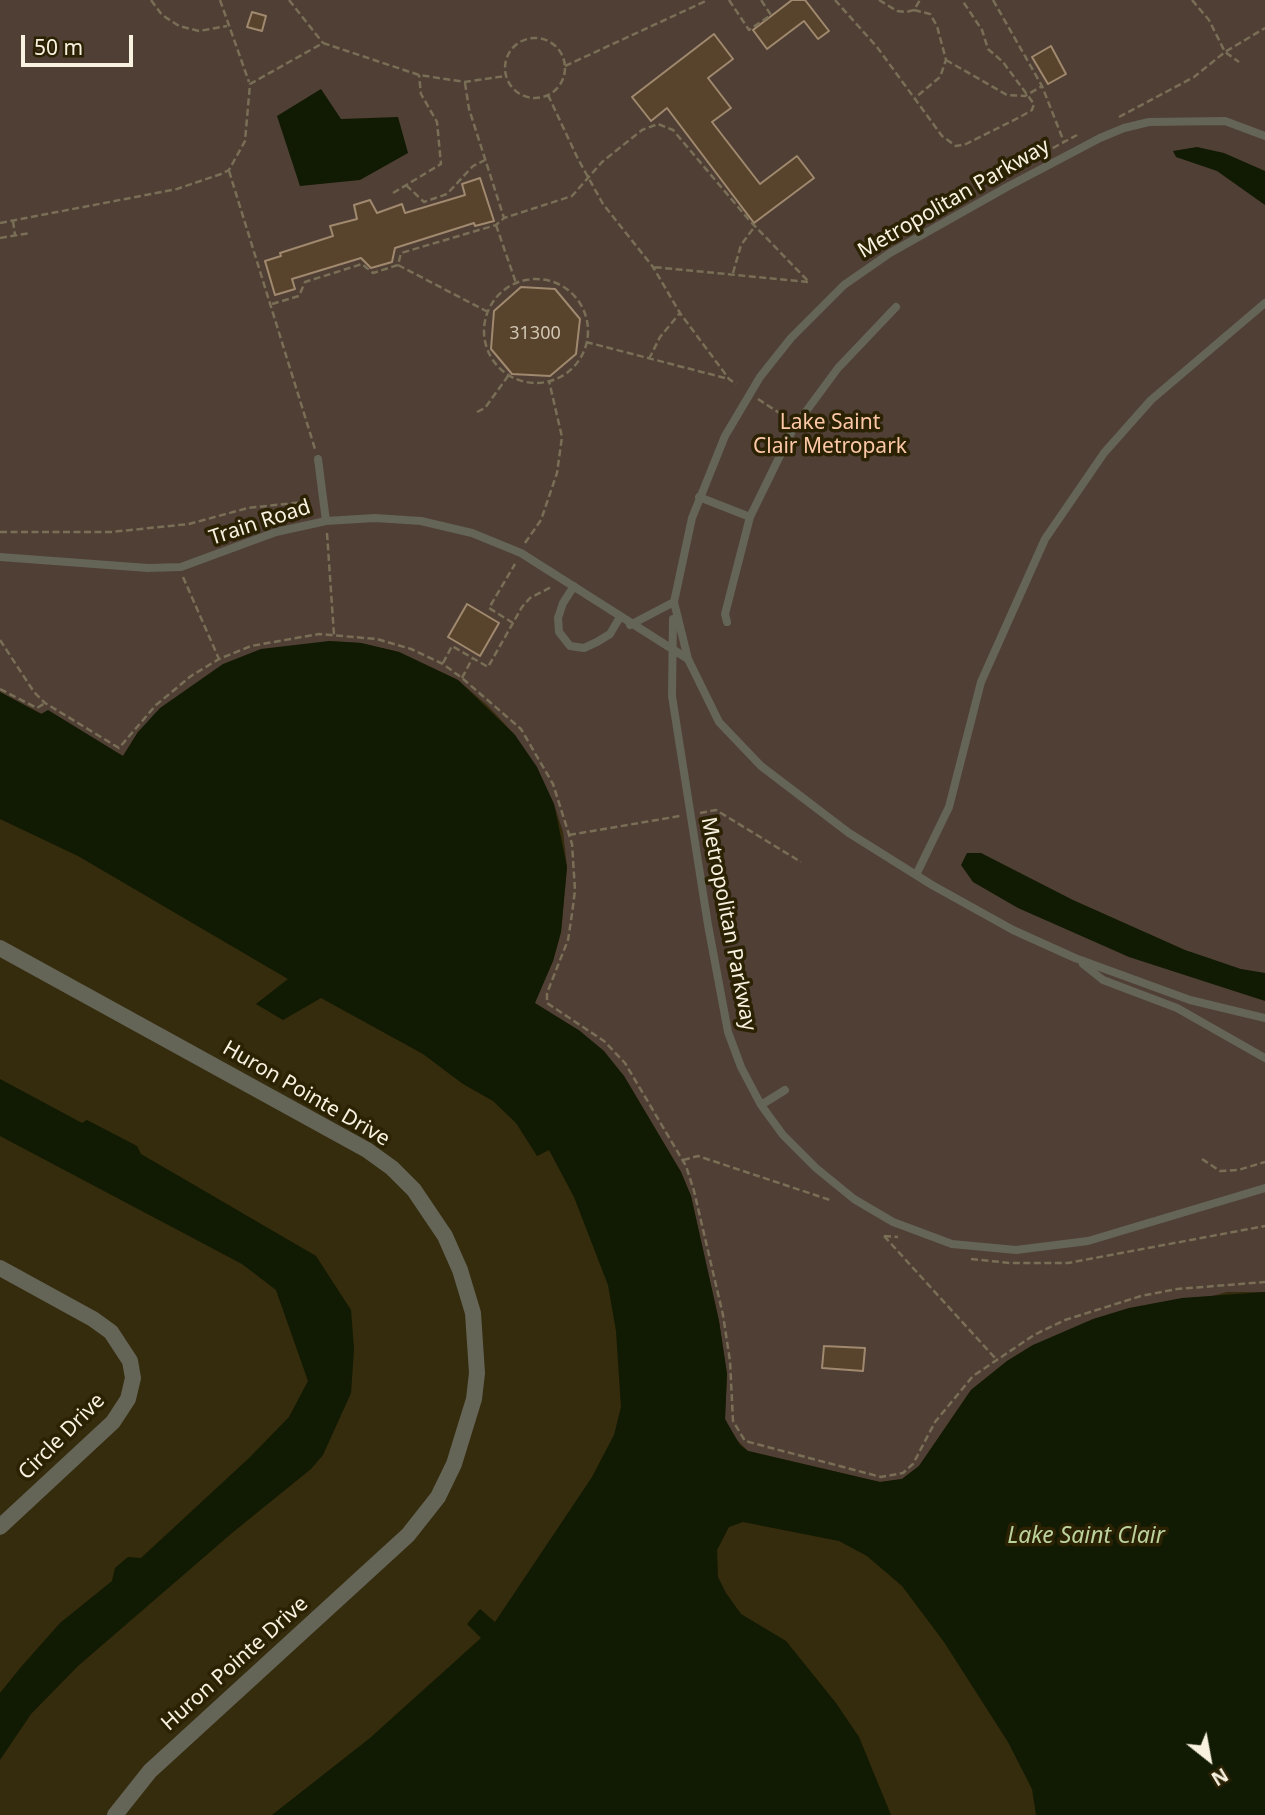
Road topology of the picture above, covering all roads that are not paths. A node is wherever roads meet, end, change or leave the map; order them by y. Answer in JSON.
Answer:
{"nodes":[{"id":1,"x":1265,"y":136,"type":"edge"},
{"id":2,"x":1265,"y":303,"type":"edge"},
{"id":3,"x":896,"y":307,"type":"dead end"},
{"id":4,"x":318,"y":458,"type":"road end"},
{"id":5,"x":699,"y":497,"type":"junction"},
{"id":6,"x":750,"y":517,"type":"junction"},
{"id":7,"x":326,"y":525,"type":"junction"},
{"id":8,"x":0,"y":557,"type":"edge"},
{"id":9,"x":574,"y":586,"type":"junction"},
{"id":10,"x":674,"y":602,"type":"junction"},
{"id":11,"x":620,"y":617,"type":"junction"},
{"id":12,"x":727,"y":622,"type":"dead end"},
{"id":13,"x":630,"y":625,"type":"junction"},
{"id":14,"x":671,"y":648,"type":"junction"},
{"id":15,"x":688,"y":659,"type":"junction"},
{"id":16,"x":916,"y":875,"type":"junction"},
{"id":17,"x":0,"y":948,"type":"edge"},
{"id":18,"x":1075,"y":958,"type":"junction"},
{"id":19,"x":1255,"y":1018,"type":"junction"},
{"id":20,"x":1265,"y":1018,"type":"edge"},
{"id":21,"x":1265,"y":1024,"type":"edge"},
{"id":22,"x":1265,"y":1058,"type":"edge"},
{"id":23,"x":785,"y":1090,"type":"dead end"},
{"id":24,"x":761,"y":1105,"type":"junction"},
{"id":25,"x":1265,"y":1188,"type":"edge"},
{"id":26,"x":0,"y":1268,"type":"edge"},
{"id":27,"x":0,"y":1527,"type":"edge"},
{"id":28,"x":115,"y":1815,"type":"edge"}],
"edges":[{"from":1,"to":5,"type":"lane","name":"Metropolitan Parkway"},
{"from":2,"to":16,"type":"lane"},
{"from":3,"to":6,"type":"lane"},
{"from":4,"to":7,"type":"lane"},
{"from":5,"to":6,"type":"lane"},
{"from":5,"to":10,"type":"lane","name":"Metropolitan Parkway"},
{"from":6,"to":12,"type":"lane"},
{"from":7,"to":8,"type":"lane","name":"Train Road"},
{"from":7,"to":9,"type":"lane","name":"Train Road"},
{"from":9,"to":11,"type":"lane","name":"Train Road"},
{"from":9,"to":11,"type":"lane"},
{"from":10,"to":13,"type":"lane"},
{"from":10,"to":14,"type":"lane","name":"Metropolitan Parkway"},
{"from":10,"to":15,"type":"lane"},
{"from":11,"to":13,"type":"lane","name":"Train Road"},
{"from":13,"to":14,"type":"lane","name":"Train Road"},
{"from":14,"to":15,"type":"lane","name":"Train Road"},
{"from":14,"to":24,"type":"lane","name":"Metropolitan Parkway"},
{"from":15,"to":16,"type":"lane"},
{"from":16,"to":18,"type":"lane"},
{"from":17,"to":28,"type":"street","name":"Huron Pointe Drive"},
{"from":18,"to":19,"type":"lane"},
{"from":18,"to":22,"type":"lane"},
{"from":19,"to":20,"type":"lane"},
{"from":19,"to":21,"type":"lane"},
{"from":23,"to":24,"type":"lane"},
{"from":24,"to":25,"type":"lane","name":"Metropolitan Parkway"},
{"from":26,"to":27,"type":"street","name":"Circle Drive"}]}
